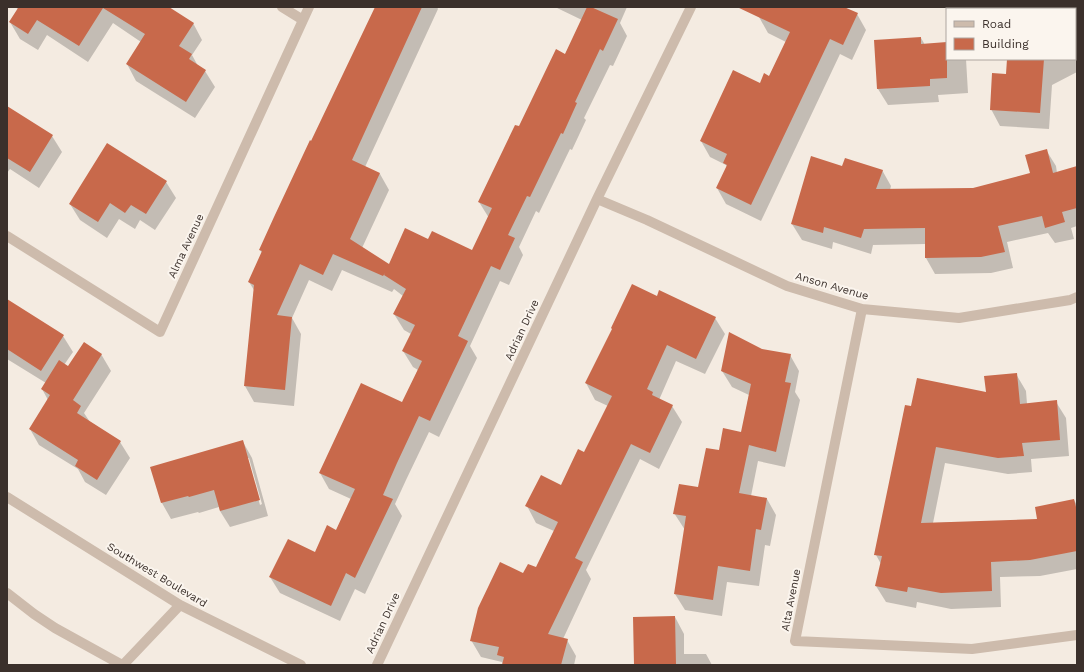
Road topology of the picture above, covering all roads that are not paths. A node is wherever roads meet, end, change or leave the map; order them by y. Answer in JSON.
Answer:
{"nodes":[{"id":1,"x":282,"y":7,"type":"edge"},
{"id":2,"x":309,"y":7,"type":"edge"},
{"id":3,"x":691,"y":7,"type":"edge"},
{"id":4,"x":303,"y":20,"type":"junction"},
{"id":5,"x":597,"y":199,"type":"junction"},
{"id":6,"x":7,"y":236,"type":"edge"},
{"id":7,"x":1077,"y":297,"type":"edge"},
{"id":8,"x":862,"y":309,"type":"junction"},
{"id":9,"x":7,"y":497,"type":"edge"},
{"id":10,"x":7,"y":593,"type":"edge"},
{"id":11,"x":180,"y":605,"type":"junction"},
{"id":12,"x":1077,"y":635,"type":"edge"},
{"id":13,"x":122,"y":665,"type":"edge"},
{"id":14,"x":301,"y":665,"type":"edge"},
{"id":15,"x":377,"y":665,"type":"edge"}],
"edges":[{"from":1,"to":4,"type":"street"},
{"from":2,"to":4,"type":"street","name":"Alma Avenue"},
{"from":3,"to":5,"type":"street","name":"Adrian Drive"},
{"from":4,"to":6,"type":"street","name":"Alma Avenue"},
{"from":5,"to":8,"type":"street","name":"Anson Avenue"},
{"from":5,"to":15,"type":"street","name":"Adrian Drive"},
{"from":7,"to":8,"type":"street","name":"Anson Avenue"},
{"from":8,"to":12,"type":"street","name":"Alta Avenue"},
{"from":9,"to":11,"type":"street","name":"Southwest Boulevard"},
{"from":10,"to":13,"type":"street"},
{"from":11,"to":13,"type":"street"},
{"from":11,"to":14,"type":"street","name":"Southwest Boulevard"}]}
